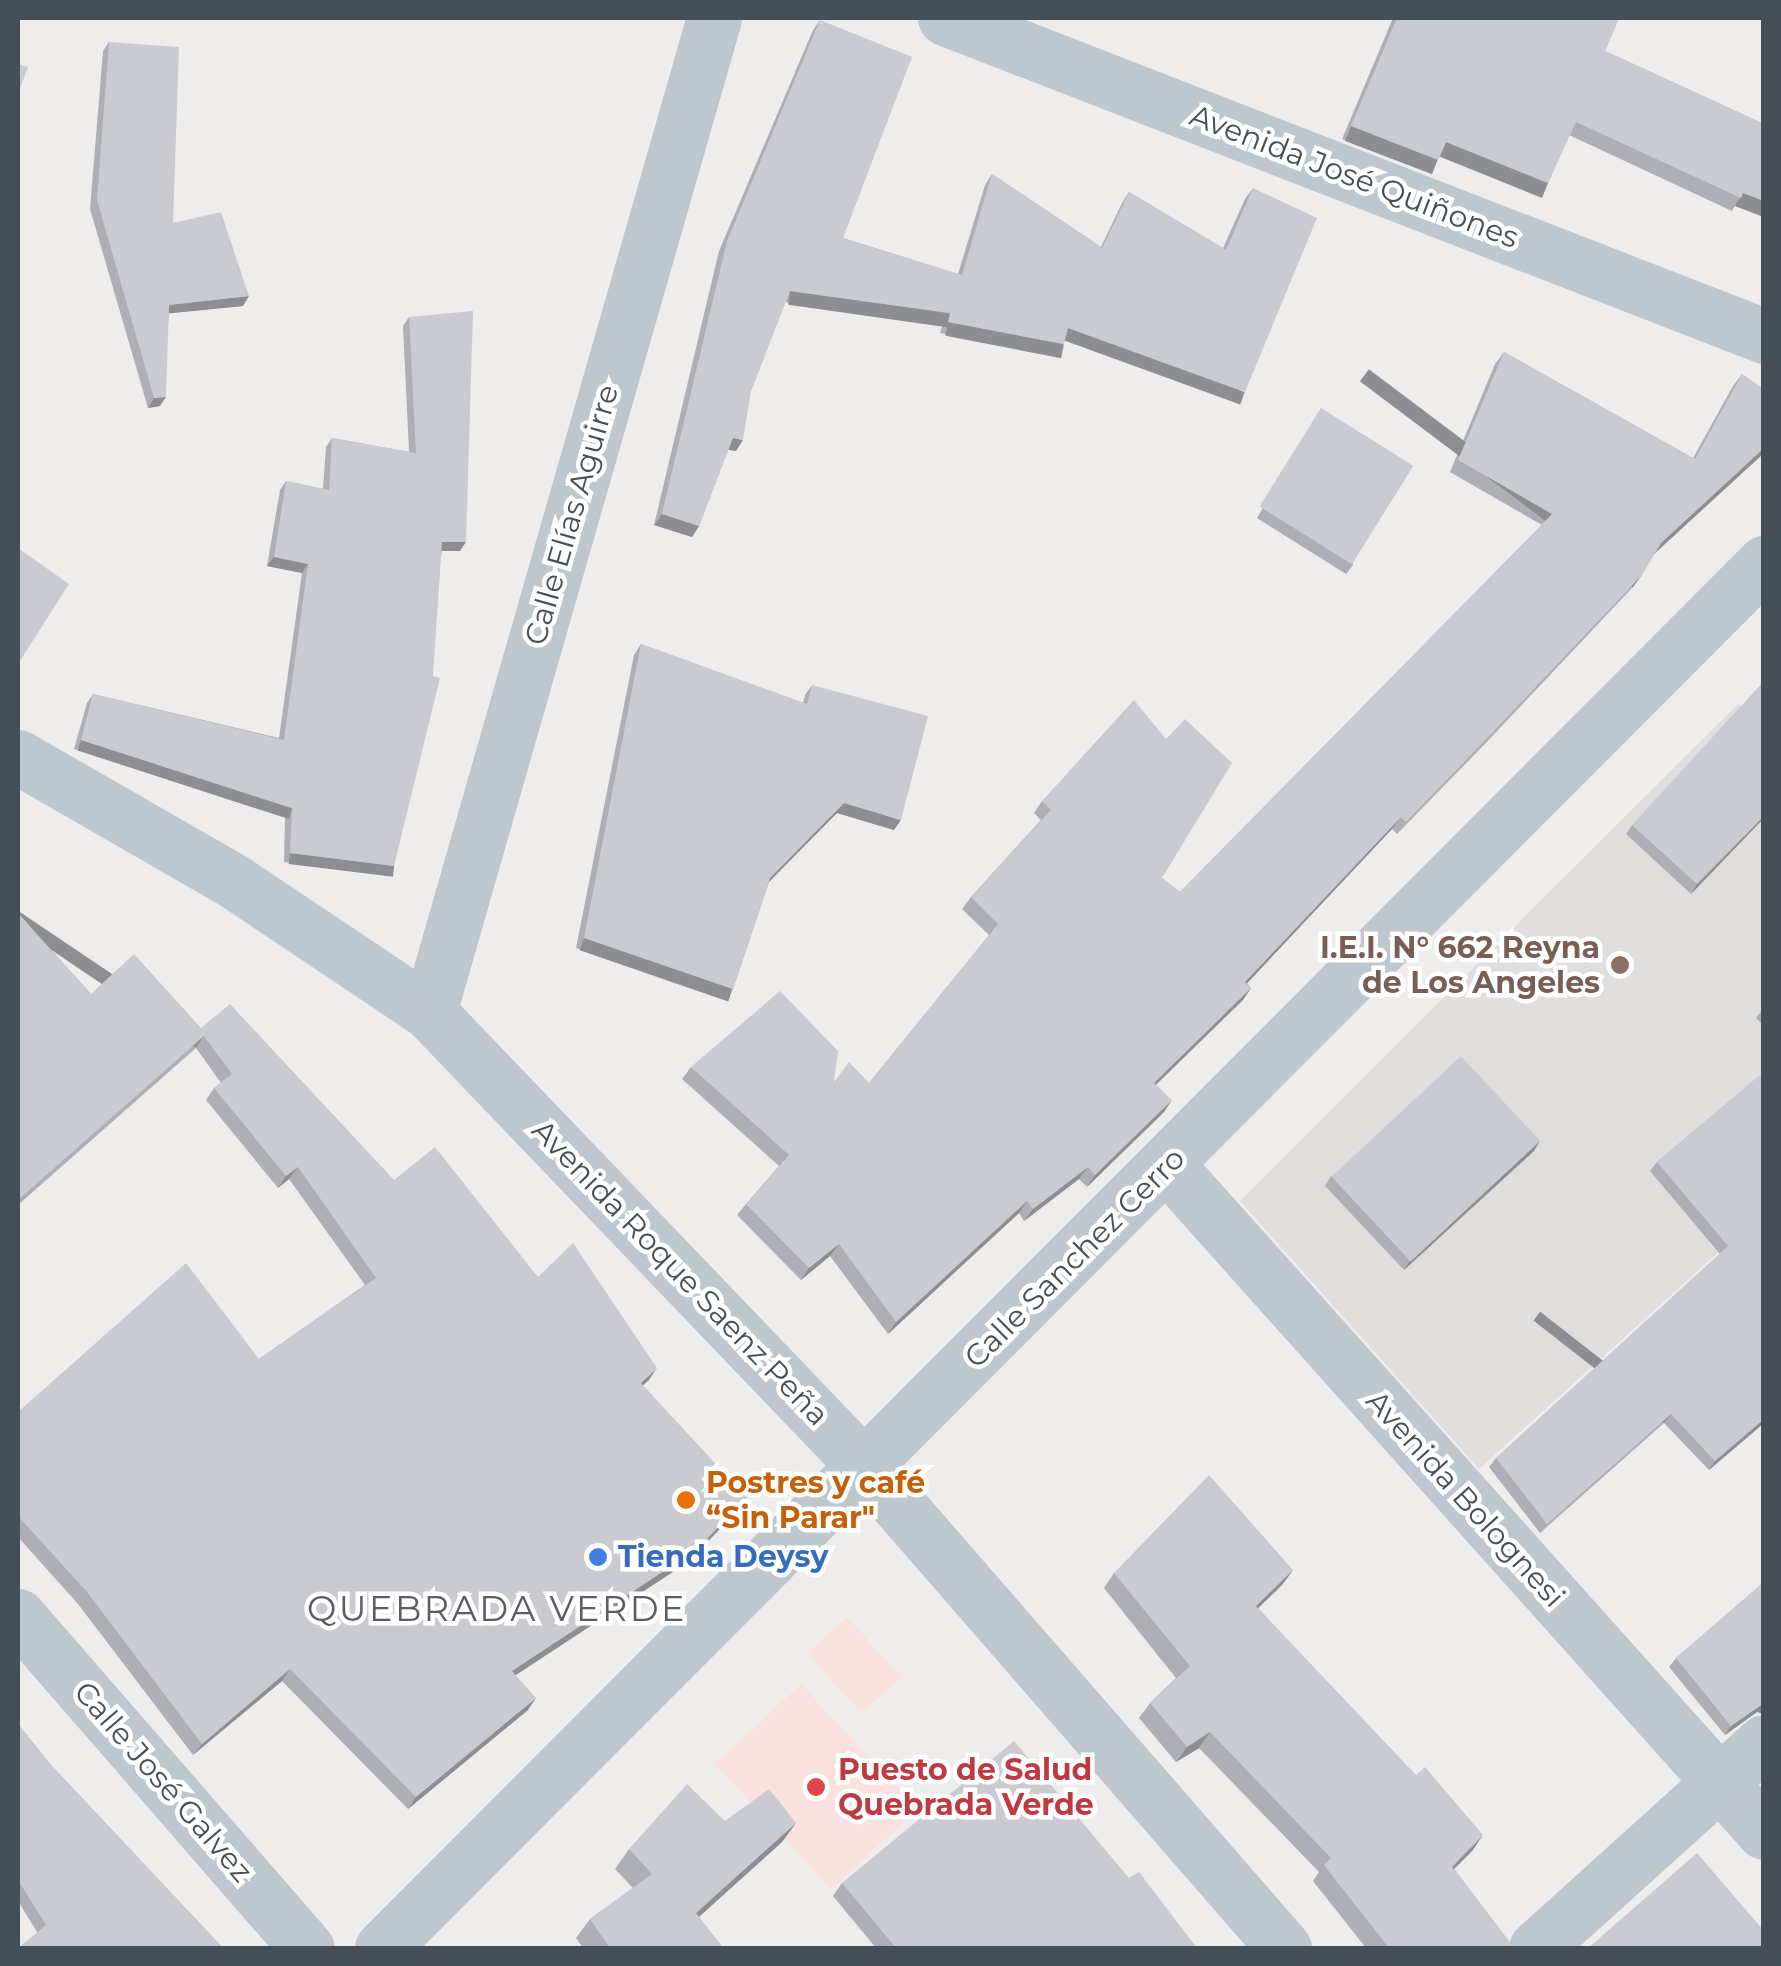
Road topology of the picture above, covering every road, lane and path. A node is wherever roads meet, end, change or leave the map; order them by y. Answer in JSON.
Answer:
{"nodes":[{"id":1,"x":714,"y":18,"type":"edge"},
{"id":2,"x":944,"y":18,"type":"edge"},
{"id":3,"x":1764,"y":336,"type":"edge"},
{"id":4,"x":1764,"y":563,"type":"edge"},
{"id":5,"x":18,"y":757,"type":"edge"},
{"id":6,"x":430,"y":1012,"type":"junction"},
{"id":7,"x":1168,"y":1165,"type":"junction"},
{"id":8,"x":868,"y":1468,"type":"junction"},
{"id":9,"x":18,"y":1616,"type":"edge"},
{"id":10,"x":1764,"y":1742,"type":"edge"},
{"id":11,"x":1718,"y":1782,"type":"junction"},
{"id":12,"x":1764,"y":1832,"type":"edge"},
{"id":13,"x":307,"y":1948,"type":"edge"},
{"id":14,"x":382,"y":1948,"type":"edge"},
{"id":15,"x":1284,"y":1948,"type":"edge"},
{"id":16,"x":1536,"y":1948,"type":"edge"}],
"edges":[{"from":1,"to":6,"type":"street","name":"Calle Elías Aguirre"},
{"from":2,"to":3,"type":"street","name":"Avenida José Quiñones"},
{"from":4,"to":7,"type":"street","name":"Calle Sanchez Cerro"},
{"from":5,"to":6,"type":"street","name":"Avenida Roque Saenz Peña"},
{"from":6,"to":8,"type":"street","name":"Avenida Roque Saenz Peña"},
{"from":7,"to":8,"type":"street","name":"Calle Sanchez Cerro"},
{"from":7,"to":11,"type":"street","name":"Avenida Bolognesi"},
{"from":8,"to":14,"type":"street","name":"Calle Sanchez Cerro"},
{"from":8,"to":15,"type":"street","name":"Avenida Roque Saenz Peña"},
{"from":9,"to":13,"type":"street","name":"Calle José Galvez"},
{"from":10,"to":11,"type":"street"},
{"from":11,"to":12,"type":"street","name":"Avenida Bolognesi"},
{"from":11,"to":16,"type":"street"}]}
